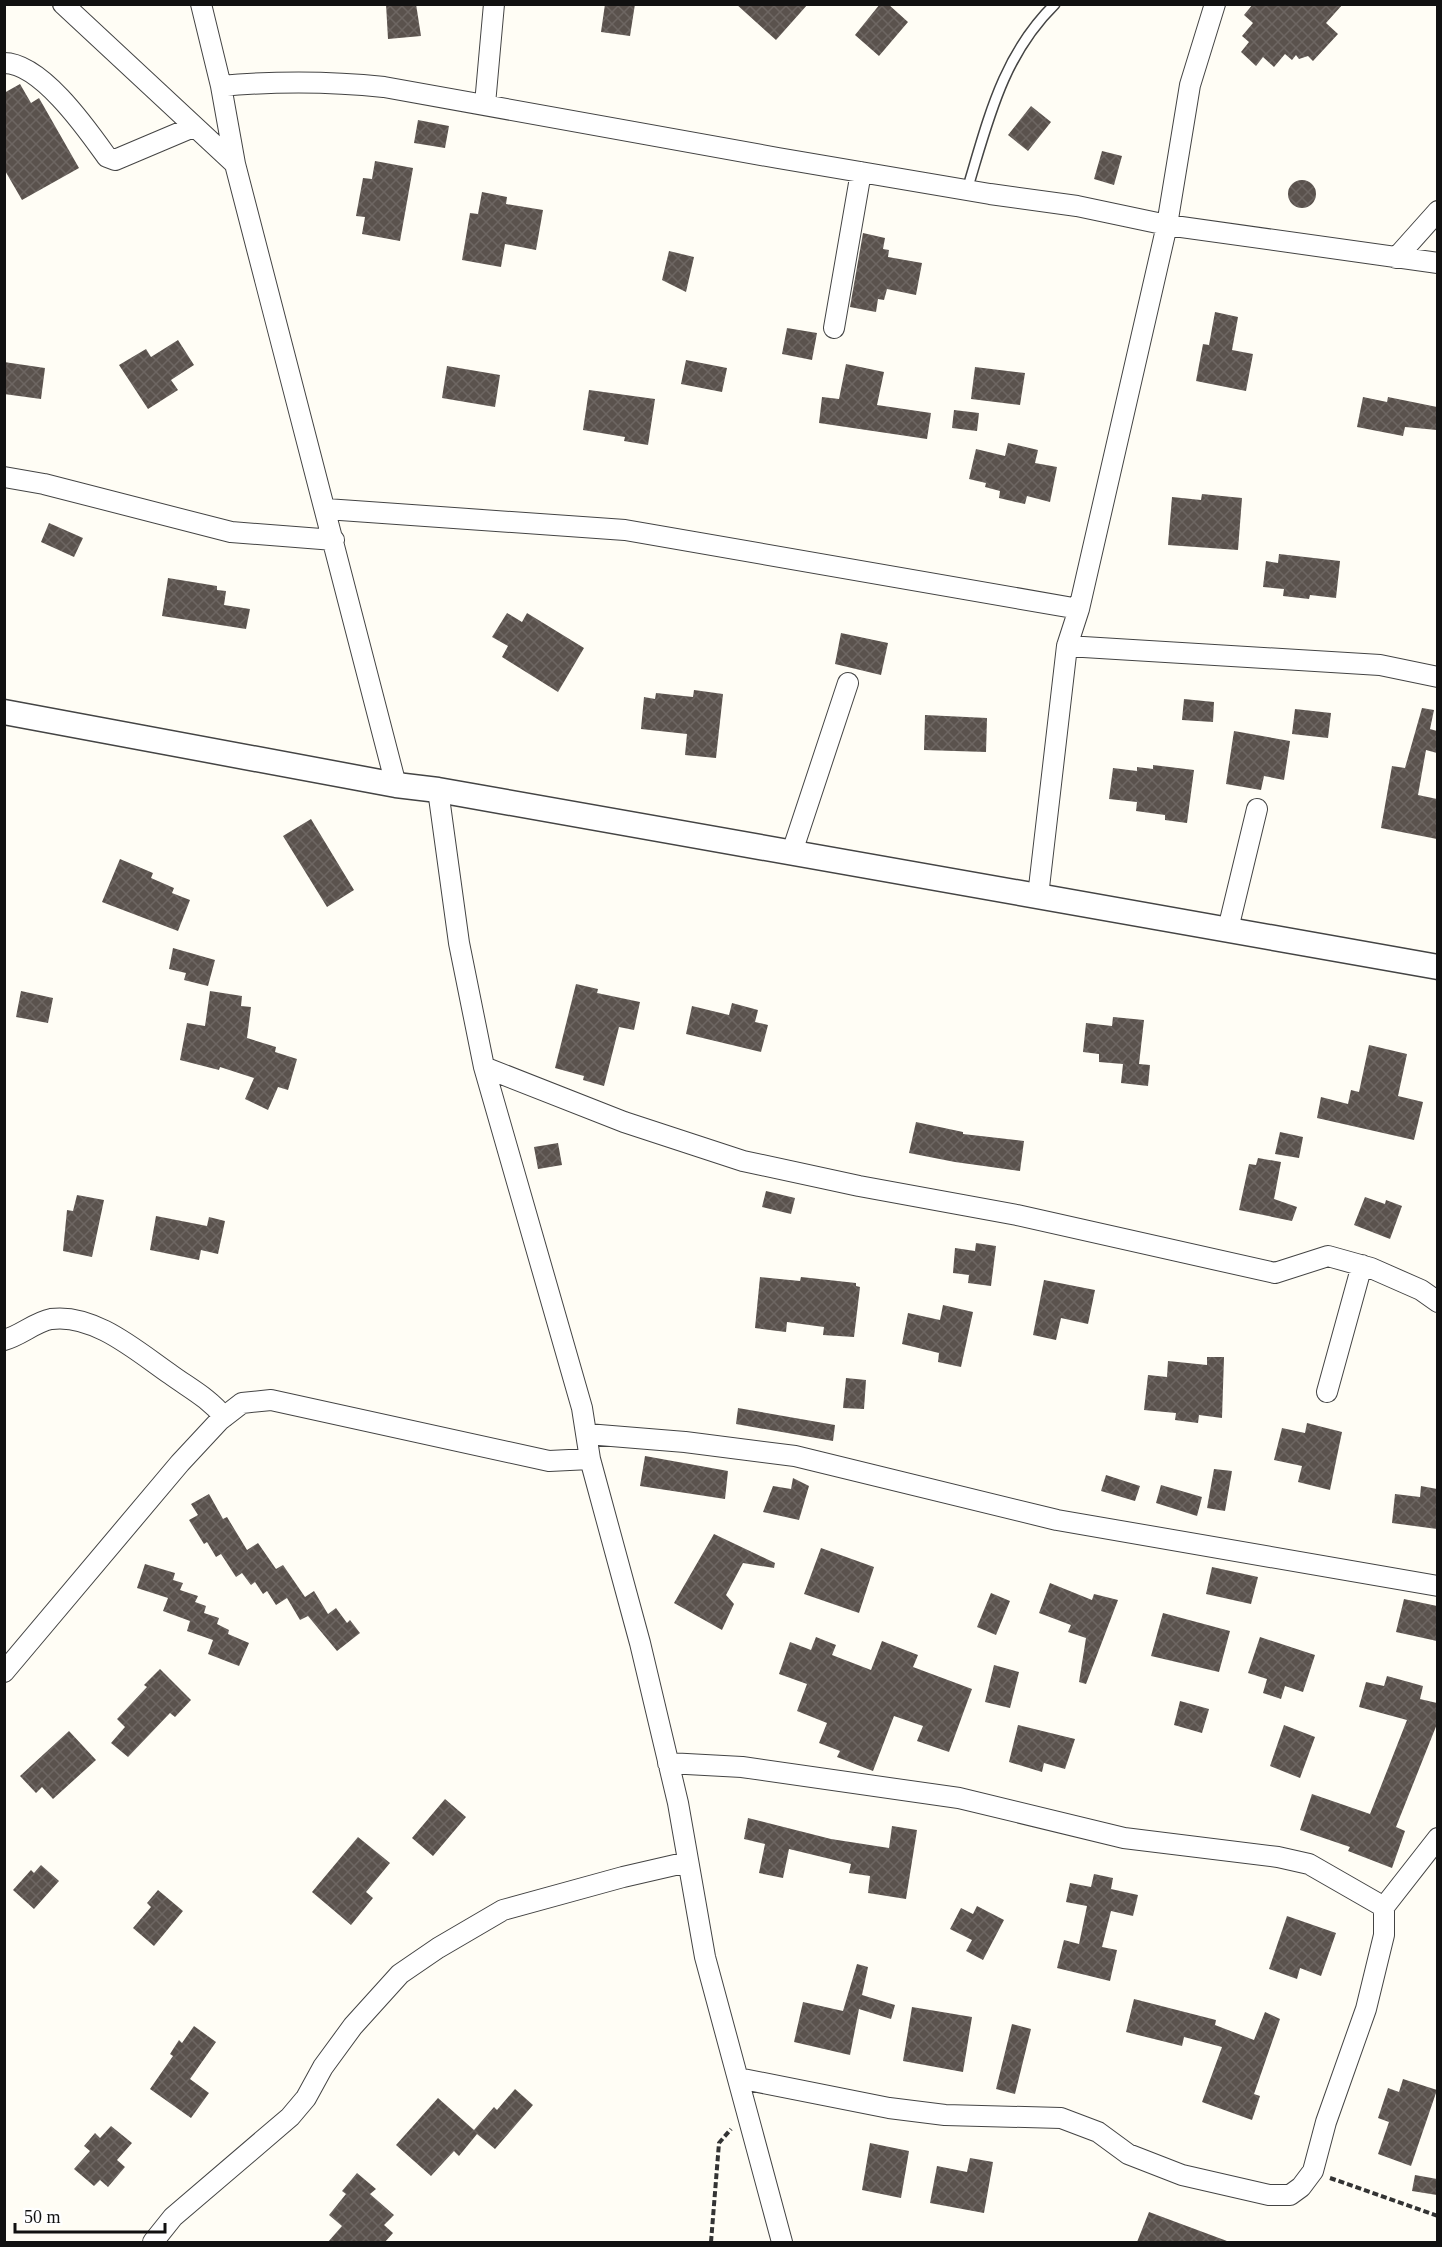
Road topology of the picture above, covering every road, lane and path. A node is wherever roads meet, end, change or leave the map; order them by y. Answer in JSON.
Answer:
{"nodes":[{"id":1,"x":63,"y":4,"type":"edge"},
{"id":2,"x":201,"y":4,"type":"edge"},
{"id":3,"x":494,"y":4,"type":"edge"},
{"id":4,"x":1055,"y":4,"type":"edge"},
{"id":5,"x":1215,"y":4,"type":"edge"},
{"id":6,"x":4,"y":63,"type":"edge"},
{"id":7,"x":221,"y":86,"type":"junction"},
{"id":8,"x":485,"y":104,"type":"junction"},
{"id":9,"x":194,"y":127,"type":"junction"},
{"id":10,"x":235,"y":164,"type":"junction"},
{"id":11,"x":861,"y":172,"type":"junction"},
{"id":12,"x":966,"y":190,"type":"junction"},
{"id":13,"x":1437,"y":211,"type":"edge"},
{"id":14,"x":1167,"y":225,"type":"junction"},
{"id":15,"x":1396,"y":258,"type":"junction"},
{"id":16,"x":1437,"y":263,"type":"edge"},
{"id":17,"x":834,"y":328,"type":"dead end"},
{"id":18,"x":4,"y":477,"type":"edge"},
{"id":19,"x":326,"y":509,"type":"junction"},
{"id":20,"x":334,"y":540,"type":"junction"},
{"id":21,"x":1079,"y":609,"type":"junction"},
{"id":22,"x":1067,"y":646,"type":"junction"},
{"id":23,"x":1437,"y":677,"type":"edge"},
{"id":24,"x":848,"y":683,"type":"dead end"},
{"id":25,"x":4,"y":712,"type":"edge"},
{"id":26,"x":396,"y":785,"type":"junction"},
{"id":27,"x":438,"y":790,"type":"junction"},
{"id":28,"x":1257,"y":808,"type":"dead end"},
{"id":29,"x":792,"y":852,"type":"junction"},
{"id":30,"x":1038,"y":896,"type":"junction"},
{"id":31,"x":1228,"y":929,"type":"junction"},
{"id":32,"x":1437,"y":967,"type":"edge"},
{"id":33,"x":484,"y":1067,"type":"junction"},
{"id":34,"x":1362,"y":1265,"type":"junction"},
{"id":35,"x":1437,"y":1302,"type":"edge"},
{"id":36,"x":4,"y":1340,"type":"edge"},
{"id":37,"x":1327,"y":1392,"type":"dead end"},
{"id":38,"x":224,"y":1417,"type":"junction"},
{"id":39,"x":587,"y":1434,"type":"junction"},
{"id":40,"x":590,"y":1459,"type":"junction"},
{"id":41,"x":1437,"y":1586,"type":"edge"},
{"id":42,"x":4,"y":1672,"type":"edge"},
{"id":43,"x":668,"y":1763,"type":"junction"},
{"id":44,"x":1437,"y":1838,"type":"edge"},
{"id":45,"x":688,"y":1862,"type":"junction"},
{"id":46,"x":1384,"y":1906,"type":"junction"},
{"id":47,"x":738,"y":2078,"type":"junction"},
{"id":48,"x":748,"y":2111,"type":"junction"},
{"id":49,"x":1312,"y":2171,"type":"junction"},
{"id":50,"x":1437,"y":2216,"type":"edge"},
{"id":51,"x":153,"y":2242,"type":"edge"},
{"id":52,"x":711,"y":2242,"type":"edge"},
{"id":53,"x":782,"y":2242,"type":"edge"}],
"edges":[{"from":1,"to":9,"type":"street"},
{"from":2,"to":7,"type":"street"},
{"from":3,"to":8,"type":"street"},
{"from":4,"to":12,"type":"lane"},
{"from":5,"to":14,"type":"street"},
{"from":6,"to":9,"type":"street"},
{"from":7,"to":8,"type":"street"},
{"from":7,"to":10,"type":"street"},
{"from":8,"to":11,"type":"street"},
{"from":9,"to":10,"type":"street"},
{"from":10,"to":19,"type":"street"},
{"from":11,"to":12,"type":"street"},
{"from":11,"to":17,"type":"street"},
{"from":12,"to":14,"type":"street"},
{"from":13,"to":15,"type":"street"},
{"from":14,"to":15,"type":"street"},
{"from":14,"to":21,"type":"street"},
{"from":15,"to":16,"type":"street"},
{"from":18,"to":20,"type":"street"},
{"from":19,"to":20,"type":"street"},
{"from":19,"to":21,"type":"street"},
{"from":20,"to":26,"type":"street"},
{"from":21,"to":22,"type":"street"},
{"from":22,"to":23,"type":"street"},
{"from":22,"to":30,"type":"street"},
{"from":24,"to":29,"type":"street"},
{"from":25,"to":26,"type":"street"},
{"from":26,"to":27,"type":"street"},
{"from":27,"to":29,"type":"street"},
{"from":27,"to":33,"type":"street"},
{"from":28,"to":31,"type":"street"},
{"from":29,"to":30,"type":"street"},
{"from":30,"to":31,"type":"street"},
{"from":31,"to":32,"type":"street"},
{"from":33,"to":34,"type":"street"},
{"from":33,"to":39,"type":"street"},
{"from":34,"to":35,"type":"street"},
{"from":34,"to":37,"type":"street"},
{"from":36,"to":38,"type":"street"},
{"from":38,"to":40,"type":"street"},
{"from":38,"to":42,"type":"street"},
{"from":39,"to":40,"type":"street"},
{"from":39,"to":41,"type":"street"},
{"from":40,"to":43,"type":"street"},
{"from":43,"to":45,"type":"street"},
{"from":43,"to":46,"type":"street"},
{"from":44,"to":46,"type":"street"},
{"from":45,"to":47,"type":"street"},
{"from":45,"to":51,"type":"street"},
{"from":46,"to":49,"type":"street"},
{"from":47,"to":48,"type":"street"},
{"from":47,"to":49,"type":"street"},
{"from":48,"to":52,"type":"path"},
{"from":48,"to":53,"type":"street"},
{"from":49,"to":50,"type":"path"}]}
